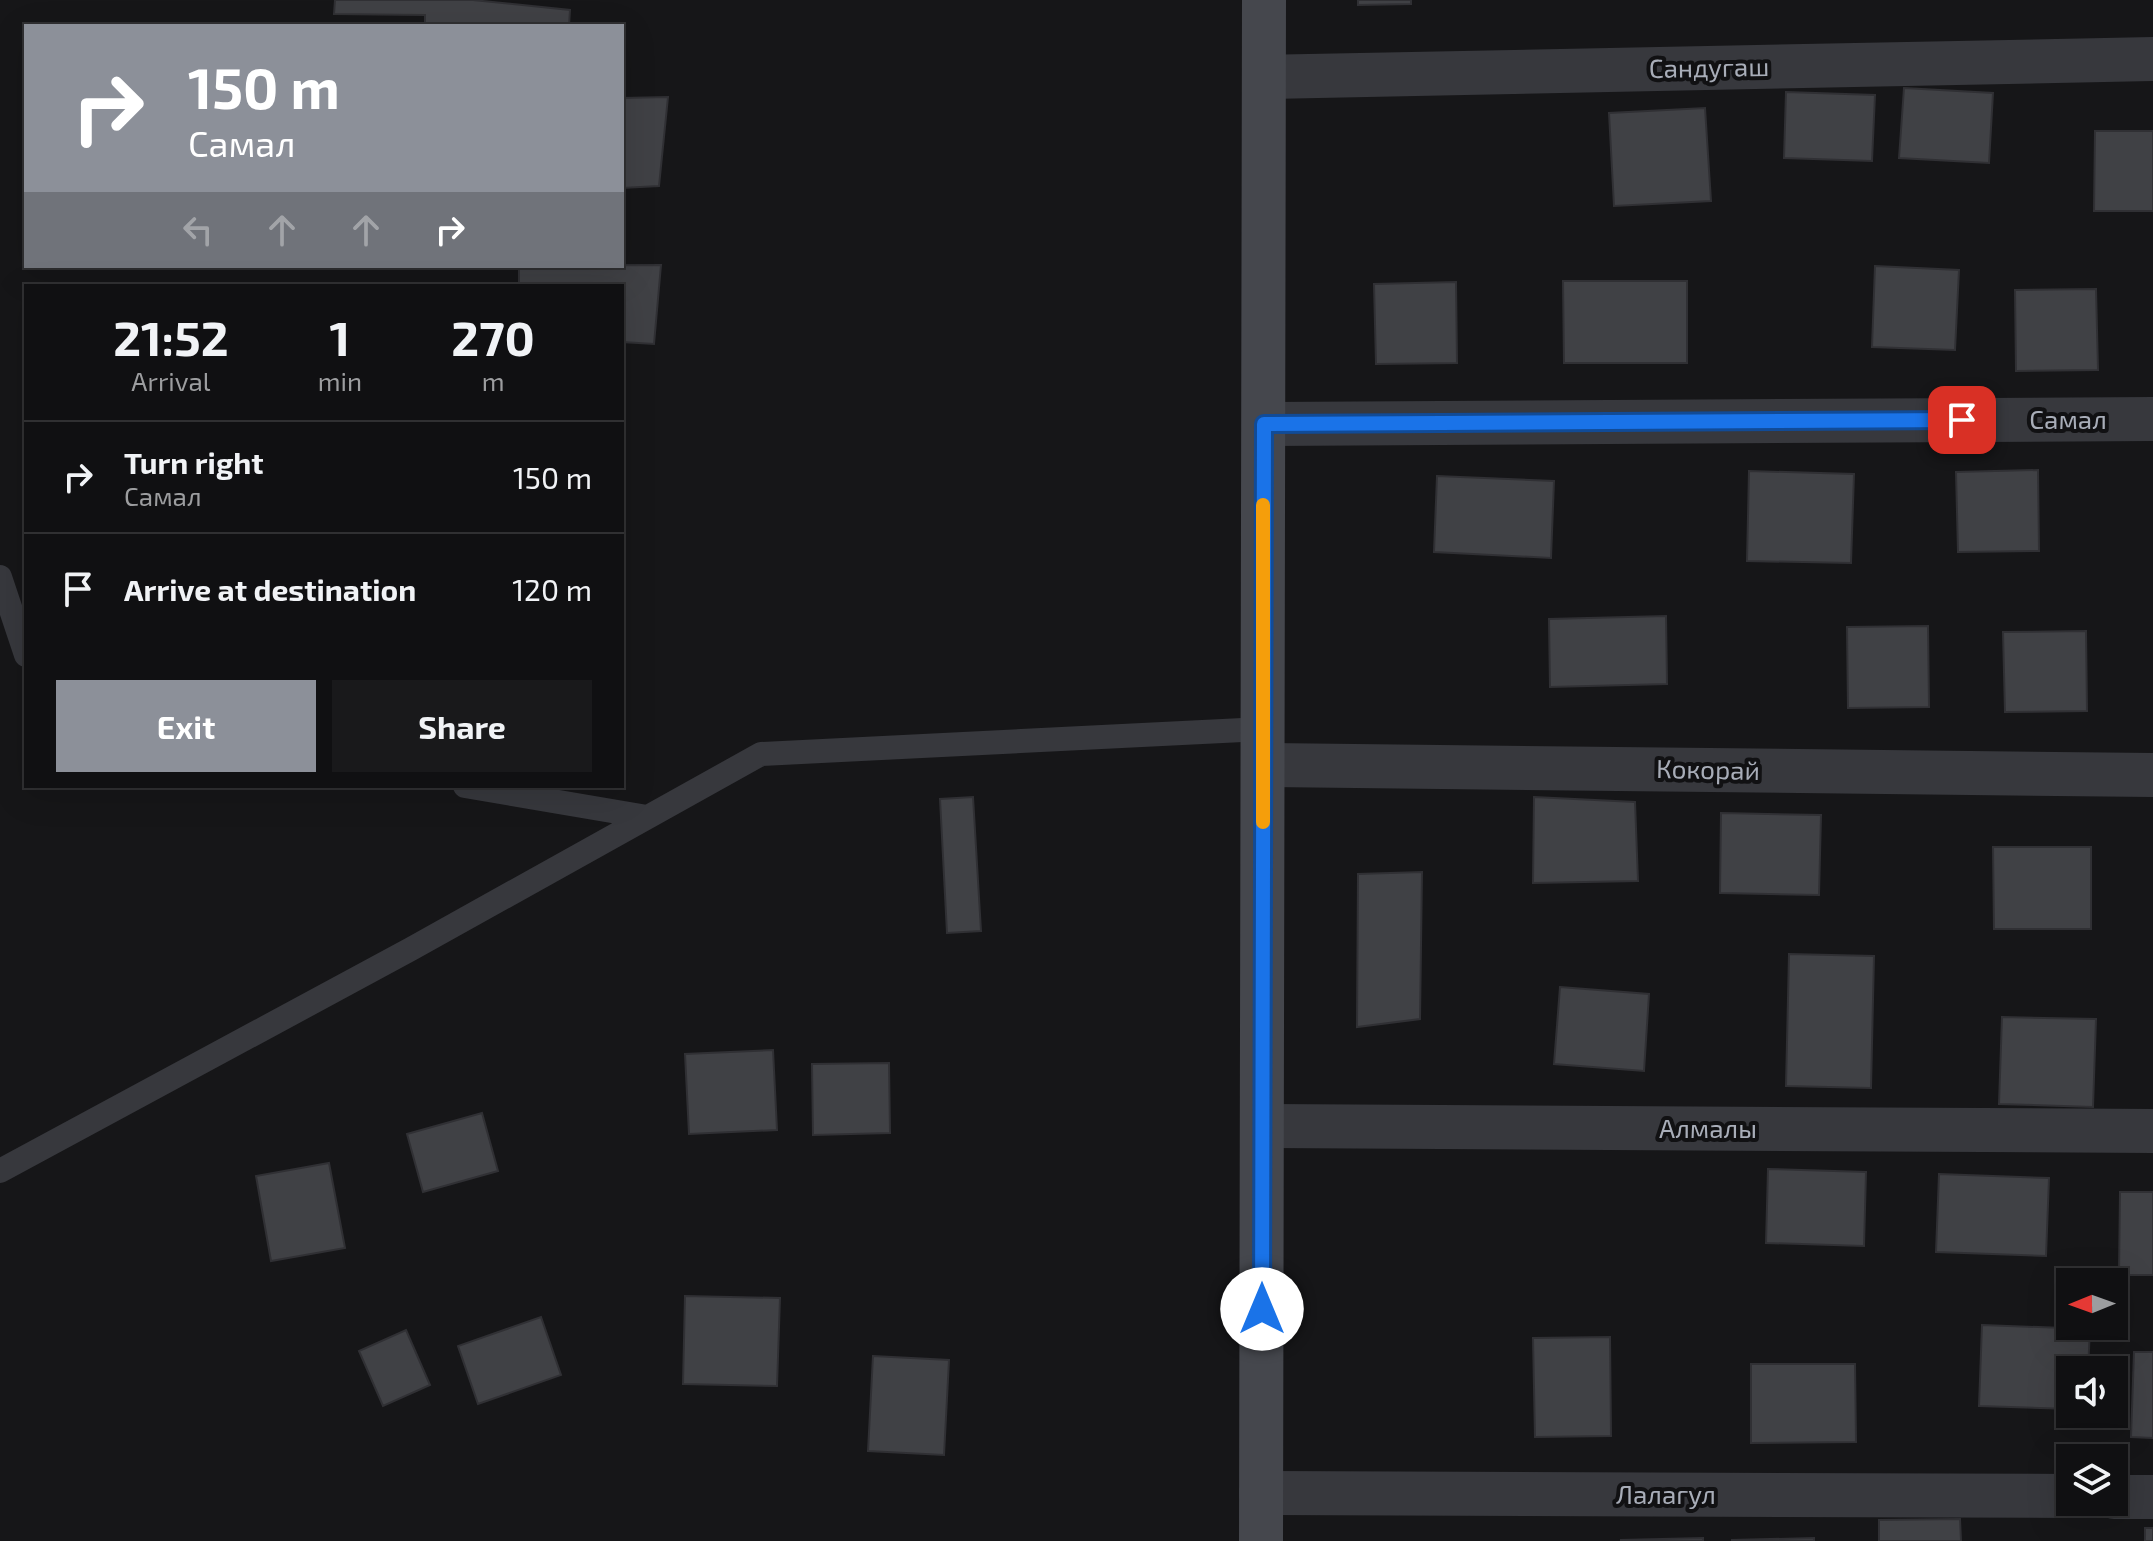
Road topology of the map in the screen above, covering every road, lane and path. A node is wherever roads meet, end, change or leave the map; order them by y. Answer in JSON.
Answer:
{"nodes":[{"id":1,"x":1264,"y":0,"type":"edge"},
{"id":2,"x":2153,"y":59,"type":"edge"},
{"id":3,"x":1264,"y":77,"type":"junction"},
{"id":4,"x":2153,"y":419,"type":"edge"},
{"id":5,"x":1264,"y":424,"type":"junction"},
{"id":6,"x":0,"y":577,"type":"edge"},
{"id":7,"x":24,"y":649,"type":"edge"},
{"id":8,"x":1263,"y":747,"type":"junction"},
{"id":9,"x":2153,"y":775,"type":"edge"},
{"id":10,"x":477,"y":788,"type":"edge"},
{"id":11,"x":647,"y":817,"type":"junction"},
{"id":12,"x":1262,"y":1126,"type":"junction"},
{"id":13,"x":2153,"y":1131,"type":"edge"},
{"id":14,"x":0,"y":1171,"type":"edge"},
{"id":15,"x":1261,"y":1493,"type":"junction"},
{"id":16,"x":2056,"y":1496,"type":"edge"},
{"id":17,"x":2128,"y":1497,"type":"edge"},
{"id":18,"x":2153,"y":1497,"type":"edge"},
{"id":19,"x":1261,"y":1541,"type":"edge"}],
"edges":[{"from":1,"to":3,"type":"main road"},
{"from":2,"to":3,"type":"street","name":"Сандугаш"},
{"from":3,"to":5,"type":"main road"},
{"from":4,"to":5,"type":"street","name":"Самал"},
{"from":5,"to":8,"type":"main road"},
{"from":6,"to":7,"type":"lane"},
{"from":8,"to":9,"type":"street","name":"Кокорай"},
{"from":8,"to":11,"type":"lane"},
{"from":8,"to":12,"type":"main road"},
{"from":10,"to":11,"type":"lane"},
{"from":11,"to":14,"type":"lane"},
{"from":12,"to":13,"type":"street","name":"Алмалы"},
{"from":12,"to":15,"type":"main road"},
{"from":15,"to":16,"type":"street","name":"Лалагул"},
{"from":15,"to":19,"type":"main road"},
{"from":17,"to":18,"type":"street"}]}
